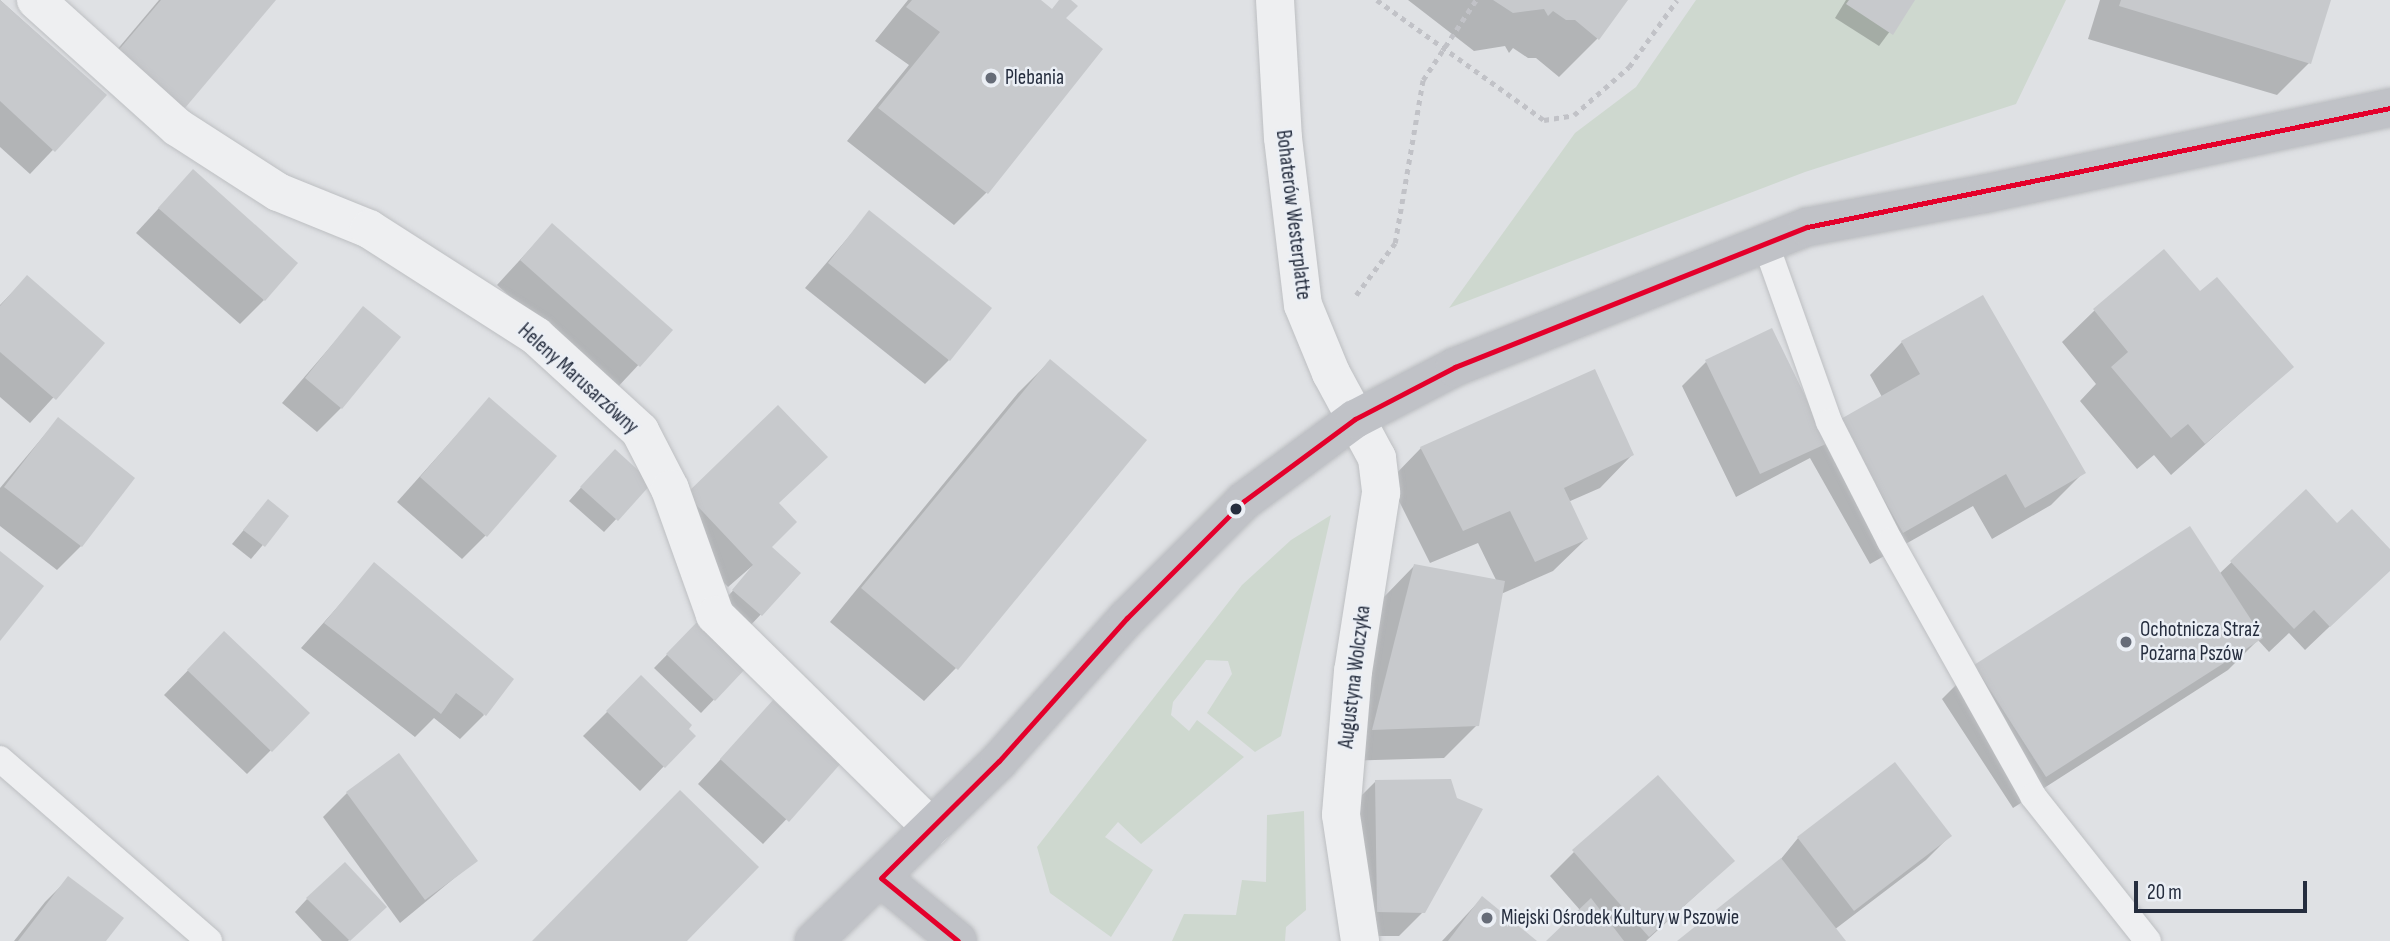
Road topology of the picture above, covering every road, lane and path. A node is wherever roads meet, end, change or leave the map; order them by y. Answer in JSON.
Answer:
{"nodes":[{"id":1,"x":36,"y":0,"type":"edge"},
{"id":2,"x":1275,"y":0,"type":"edge"},
{"id":3,"x":1377,"y":0,"type":"edge"},
{"id":4,"x":1476,"y":0,"type":"edge"},
{"id":5,"x":1677,"y":0,"type":"edge"},
{"id":6,"x":1442,"y":49,"type":"junction"},
{"id":7,"x":2390,"y":108,"type":"edge"},
{"id":8,"x":1765,"y":242,"type":"junction"},
{"id":9,"x":1356,"y":295,"type":"dead end"},
{"id":10,"x":1355,"y":419,"type":"junction"},
{"id":11,"x":0,"y":759,"type":"edge"},
{"id":12,"x":931,"y":827,"type":"junction"},
{"id":13,"x":881,"y":878,"type":"junction"},
{"id":14,"x":209,"y":941,"type":"edge"},
{"id":15,"x":814,"y":941,"type":"edge"},
{"id":16,"x":958,"y":941,"type":"edge"},
{"id":17,"x":1360,"y":941,"type":"edge"},
{"id":18,"x":2148,"y":941,"type":"edge"}],
"edges":[{"from":1,"to":12,"type":"street","name":"Heleny Marusarzówny"},
{"from":2,"to":10,"type":"street","name":"Bohaterów Westerplatte"},
{"from":3,"to":6,"type":"path"},
{"from":4,"to":6,"type":"path"},
{"from":5,"to":6,"type":"path"},
{"from":6,"to":9,"type":"path"},
{"from":7,"to":8,"type":"main road"},
{"from":8,"to":10,"type":"main road"},
{"from":8,"to":18,"type":"lane"},
{"from":10,"to":12,"type":"main road"},
{"from":10,"to":17,"type":"street","name":"Augustyna Wolczyka"},
{"from":11,"to":14,"type":"lane"},
{"from":12,"to":13,"type":"main road"},
{"from":13,"to":15,"type":"main road"},
{"from":13,"to":16,"type":"main road"}]}
